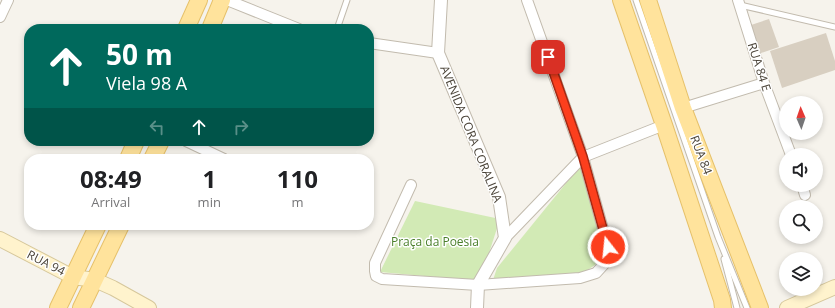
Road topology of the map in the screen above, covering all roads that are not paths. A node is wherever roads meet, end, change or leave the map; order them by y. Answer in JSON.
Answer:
{"nodes":[{"id":1,"x":8,"y":0,"type":"edge"},
{"id":2,"x":199,"y":0,"type":"edge"},
{"id":3,"x":222,"y":0,"type":"edge"},
{"id":4,"x":227,"y":0,"type":"edge"},
{"id":5,"x":348,"y":0,"type":"edge"},
{"id":6,"x":440,"y":0,"type":"edge"},
{"id":7,"x":527,"y":0,"type":"edge"},
{"id":8,"x":621,"y":0,"type":"edge"},
{"id":9,"x":636,"y":0,"type":"edge"},
{"id":10,"x":648,"y":0,"type":"edge"},
{"id":11,"x":738,"y":2,"type":"edge"},
{"id":12,"x":0,"y":17,"type":"edge"},
{"id":13,"x":188,"y":24,"type":"edge"},
{"id":14,"x":212,"y":24,"type":"edge"},
{"id":15,"x":287,"y":24,"type":"edge"},
{"id":16,"x":339,"y":24,"type":"edge"},
{"id":17,"x":835,"y":27,"type":"edge"},
{"id":18,"x":374,"y":44,"type":"edge"},
{"id":19,"x":438,"y":53,"type":"junction"},
{"id":20,"x":764,"y":83,"type":"junction"},
{"id":21,"x":683,"y":108,"type":"junction"},
{"id":22,"x":664,"y":125,"type":"junction"},
{"id":23,"x":197,"y":146,"type":"edge"},
{"id":24,"x":788,"y":148,"type":"edge"},
{"id":25,"x":213,"y":154,"type":"edge"},
{"id":26,"x":583,"y":157,"type":"junction"},
{"id":27,"x":411,"y":184,"type":"dead end"},
{"id":28,"x":96,"y":230,"type":"edge"},
{"id":29,"x":119,"y":230,"type":"edge"},
{"id":30,"x":718,"y":237,"type":"junction"},
{"id":31,"x":505,"y":238,"type":"junction"},
{"id":32,"x":0,"y":239,"type":"edge"},
{"id":33,"x":73,"y":277,"type":"junction"},
{"id":34,"x":95,"y":280,"type":"junction"},
{"id":35,"x":478,"y":285,"type":"junction"},
{"id":36,"x":835,"y":287,"type":"edge"},
{"id":37,"x":58,"y":308,"type":"edge"},
{"id":38,"x":81,"y":308,"type":"edge"},
{"id":39,"x":149,"y":308,"type":"edge"},
{"id":40,"x":477,"y":308,"type":"edge"},
{"id":41,"x":723,"y":308,"type":"edge"},
{"id":42,"x":737,"y":308,"type":"edge"},
{"id":43,"x":747,"y":308,"type":"edge"},
{"id":44,"x":760,"y":308,"type":"edge"},
{"id":45,"x":787,"y":308,"type":"edge"}],
"edges":[{"from":1,"to":12,"type":"street"},
{"from":2,"to":13,"type":"main road"},
{"from":3,"to":14,"type":"main road"},
{"from":4,"to":15,"type":"street"},
{"from":5,"to":16,"type":"lane"},
{"from":6,"to":19,"type":"street","name":"AVENIDA CORA CORALINA"},
{"from":7,"to":26,"type":"street"},
{"from":8,"to":22,"type":"main road","name":"RUA 84"},
{"from":9,"to":30,"type":"lane"},
{"from":10,"to":21,"type":"main road","name":"RUA 84"},
{"from":11,"to":17,"type":"lane"},
{"from":11,"to":20,"type":"street","name":"RUA 84 E"},
{"from":18,"to":19,"type":"street"},
{"from":19,"to":31,"type":"street","name":"AVENIDA CORA CORALINA"},
{"from":20,"to":21,"type":"street"},
{"from":20,"to":24,"type":"street","name":"RUA 84 E"},
{"from":21,"to":44,"type":"main road","name":"RUA 84"},
{"from":22,"to":26,"type":"street"},
{"from":22,"to":41,"type":"main road","name":"RUA 84"},
{"from":23,"to":25,"type":"street"},
{"from":26,"to":31,"type":"street"},
{"from":26,"to":35,"type":"street"},
{"from":27,"to":35,"type":"street"},
{"from":28,"to":33,"type":"main road"},
{"from":29,"to":34,"type":"main road"},
{"from":30,"to":42,"type":"lane"},
{"from":30,"to":43,"type":"lane"},
{"from":31,"to":35,"type":"street"},
{"from":32,"to":33,"type":"main road","name":"RUA 94"},
{"from":33,"to":34,"type":"main road","name":"RUA 94"},
{"from":33,"to":37,"type":"main road"},
{"from":34,"to":38,"type":"main road"},
{"from":34,"to":39,"type":"main road","name":"RUA 94"},
{"from":35,"to":40,"type":"street"},
{"from":36,"to":45,"type":"main road"}]}
